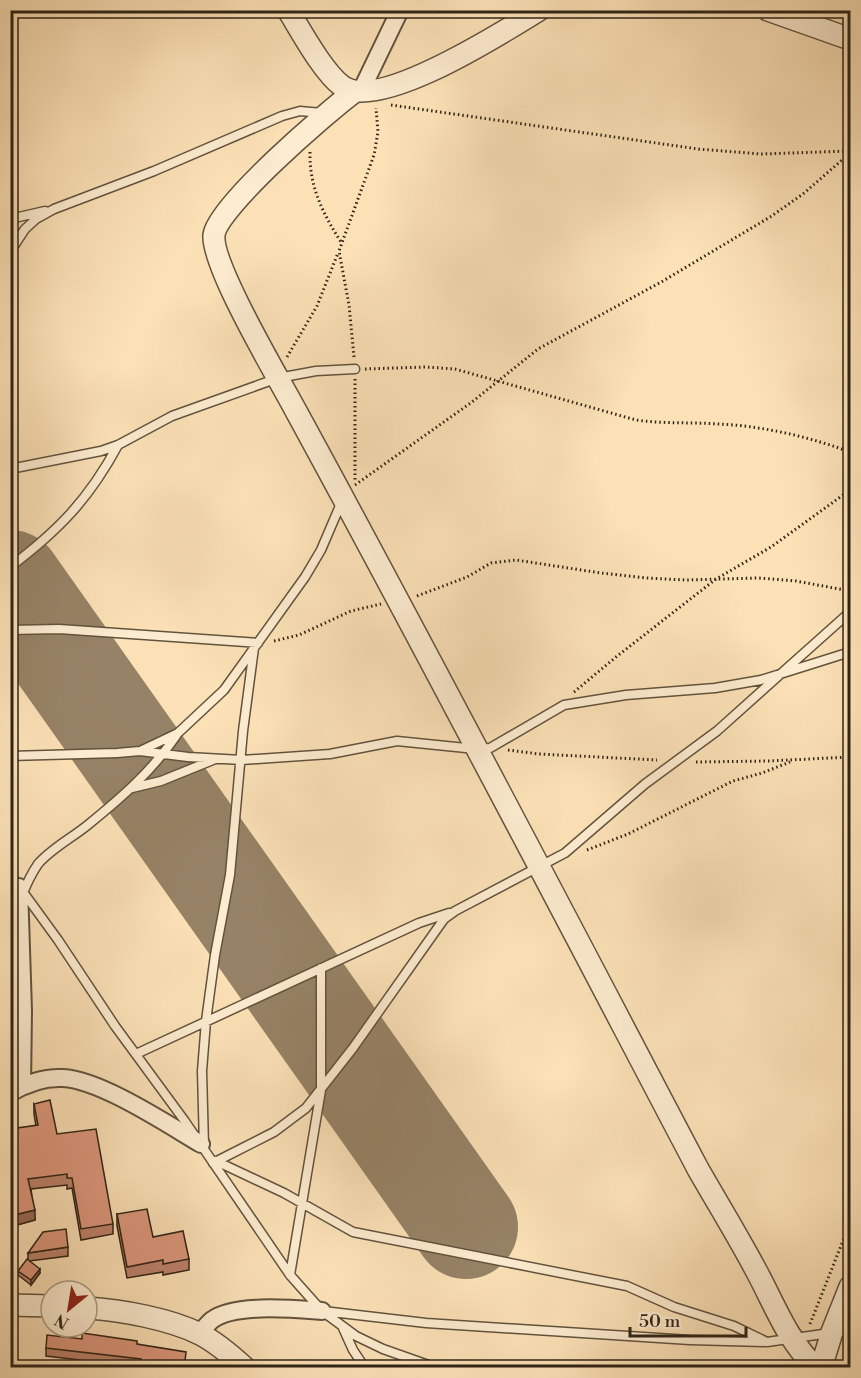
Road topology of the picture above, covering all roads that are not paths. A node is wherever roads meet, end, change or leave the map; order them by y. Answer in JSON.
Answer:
{"nodes":[{"id":1,"x":288,"y":10,"type":"edge"},
{"id":2,"x":400,"y":10,"type":"edge"},
{"id":3,"x":539,"y":10,"type":"edge"},
{"id":4,"x":768,"y":10,"type":"edge"},
{"id":5,"x":850,"y":39,"type":"edge"},
{"id":6,"x":366,"y":94,"type":"junction"},
{"id":7,"x":318,"y":121,"type":"junction"},
{"id":8,"x":54,"y":208,"type":"junction"},
{"id":9,"x":10,"y":219,"type":"edge"},
{"id":10,"x":10,"y":252,"type":"edge"},
{"id":11,"x":355,"y":369,"type":"road end"},
{"id":12,"x":277,"y":374,"type":"junction"},
{"id":13,"x":118,"y":445,"type":"junction"},
{"id":14,"x":10,"y":469,"type":"edge"},
{"id":15,"x":349,"y":491,"type":"junction"},
{"id":16,"x":10,"y":567,"type":"edge"},
{"id":17,"x":850,"y":612,"type":"edge"},
{"id":18,"x":10,"y":630,"type":"edge"},
{"id":19,"x":256,"y":646,"type":"junction"},
{"id":20,"x":850,"y":652,"type":"edge"},
{"id":21,"x":783,"y":673,"type":"junction"},
{"id":22,"x":178,"y":733,"type":"junction"},
{"id":23,"x":476,"y":749,"type":"junction"},
{"id":24,"x":140,"y":751,"type":"junction"},
{"id":25,"x":164,"y":753,"type":"junction"},
{"id":26,"x":10,"y":756,"type":"edge"},
{"id":27,"x":214,"y":759,"type":"junction"},
{"id":28,"x":242,"y":760,"type":"junction"},
{"id":29,"x":131,"y":789,"type":"junction"},
{"id":30,"x":538,"y":867,"type":"junction"},
{"id":31,"x":17,"y":885,"type":"edge"},
{"id":32,"x":455,"y":911,"type":"junction"},
{"id":33,"x":321,"y":968,"type":"junction"},
{"id":34,"x":206,"y":1021,"type":"junction"},
{"id":35,"x":136,"y":1054,"type":"junction"},
{"id":36,"x":16,"y":1089,"type":"edge"},
{"id":37,"x":321,"y":1090,"type":"junction"},
{"id":38,"x":202,"y":1146,"type":"junction"},
{"id":39,"x":214,"y":1162,"type":"junction"},
{"id":40,"x":302,"y":1203,"type":"junction"},
{"id":41,"x":290,"y":1275,"type":"junction"},
{"id":42,"x":850,"y":1287,"type":"edge"},
{"id":43,"x":10,"y":1305,"type":"edge"},
{"id":44,"x":39,"y":1306,"type":"edge"},
{"id":45,"x":99,"y":1310,"type":"edge"},
{"id":46,"x":322,"y":1311,"type":"junction"},
{"id":47,"x":341,"y":1325,"type":"junction"},
{"id":48,"x":841,"y":1330,"type":"edge"},
{"id":49,"x":199,"y":1334,"type":"junction"},
{"id":50,"x":798,"y":1338,"type":"junction"},
{"id":51,"x":767,"y":1342,"type":"junction"},
{"id":52,"x":813,"y":1366,"type":"edge"},
{"id":53,"x":245,"y":1368,"type":"edge"},
{"id":54,"x":365,"y":1368,"type":"edge"},
{"id":55,"x":437,"y":1368,"type":"edge"}],
"edges":[{"from":1,"to":6,"type":"street"},
{"from":2,"to":6,"type":"street"},
{"from":3,"to":6,"type":"street"},
{"from":4,"to":5,"type":"street"},
{"from":6,"to":7,"type":"street"},
{"from":7,"to":8,"type":"lane"},
{"from":7,"to":12,"type":"street"},
{"from":8,"to":9,"type":"lane"},
{"from":8,"to":10,"type":"lane"},
{"from":11,"to":12,"type":"lane"},
{"from":12,"to":13,"type":"lane"},
{"from":12,"to":15,"type":"street"},
{"from":13,"to":14,"type":"lane"},
{"from":13,"to":16,"type":"lane"},
{"from":15,"to":19,"type":"lane"},
{"from":15,"to":23,"type":"street"},
{"from":17,"to":21,"type":"lane"},
{"from":18,"to":19,"type":"lane"},
{"from":19,"to":22,"type":"lane"},
{"from":19,"to":28,"type":"lane"},
{"from":20,"to":21,"type":"lane"},
{"from":21,"to":23,"type":"lane"},
{"from":21,"to":30,"type":"lane"},
{"from":22,"to":24,"type":"lane"},
{"from":22,"to":25,"type":"lane"},
{"from":23,"to":28,"type":"lane"},
{"from":23,"to":30,"type":"street"},
{"from":24,"to":25,"type":"lane"},
{"from":24,"to":26,"type":"lane"},
{"from":25,"to":27,"type":"lane"},
{"from":25,"to":29,"type":"lane"},
{"from":27,"to":28,"type":"lane"},
{"from":27,"to":29,"type":"lane"},
{"from":28,"to":34,"type":"lane"},
{"from":29,"to":31,"type":"lane"},
{"from":30,"to":32,"type":"lane"},
{"from":30,"to":50,"type":"street"},
{"from":31,"to":35,"type":"lane"},
{"from":31,"to":36,"type":"street"},
{"from":32,"to":33,"type":"lane"},
{"from":32,"to":37,"type":"lane"},
{"from":33,"to":34,"type":"lane"},
{"from":33,"to":37,"type":"lane"},
{"from":34,"to":35,"type":"lane"},
{"from":34,"to":38,"type":"lane"},
{"from":35,"to":38,"type":"lane"},
{"from":36,"to":38,"type":"street"},
{"from":37,"to":39,"type":"lane"},
{"from":37,"to":40,"type":"lane"},
{"from":38,"to":39,"type":"lane"},
{"from":39,"to":40,"type":"lane"},
{"from":39,"to":41,"type":"lane"},
{"from":40,"to":41,"type":"lane"},
{"from":40,"to":51,"type":"lane"},
{"from":41,"to":46,"type":"lane"},
{"from":42,"to":48,"type":"street"},
{"from":43,"to":44,"type":"street"},
{"from":45,"to":49,"type":"street"},
{"from":46,"to":47,"type":"lane"},
{"from":46,"to":49,"type":"street"},
{"from":46,"to":51,"type":"lane"},
{"from":47,"to":54,"type":"lane"},
{"from":47,"to":55,"type":"lane"},
{"from":48,"to":50,"type":"lane"},
{"from":48,"to":52,"type":"street"},
{"from":49,"to":53,"type":"street"},
{"from":50,"to":51,"type":"lane"},
{"from":50,"to":52,"type":"street"}]}
